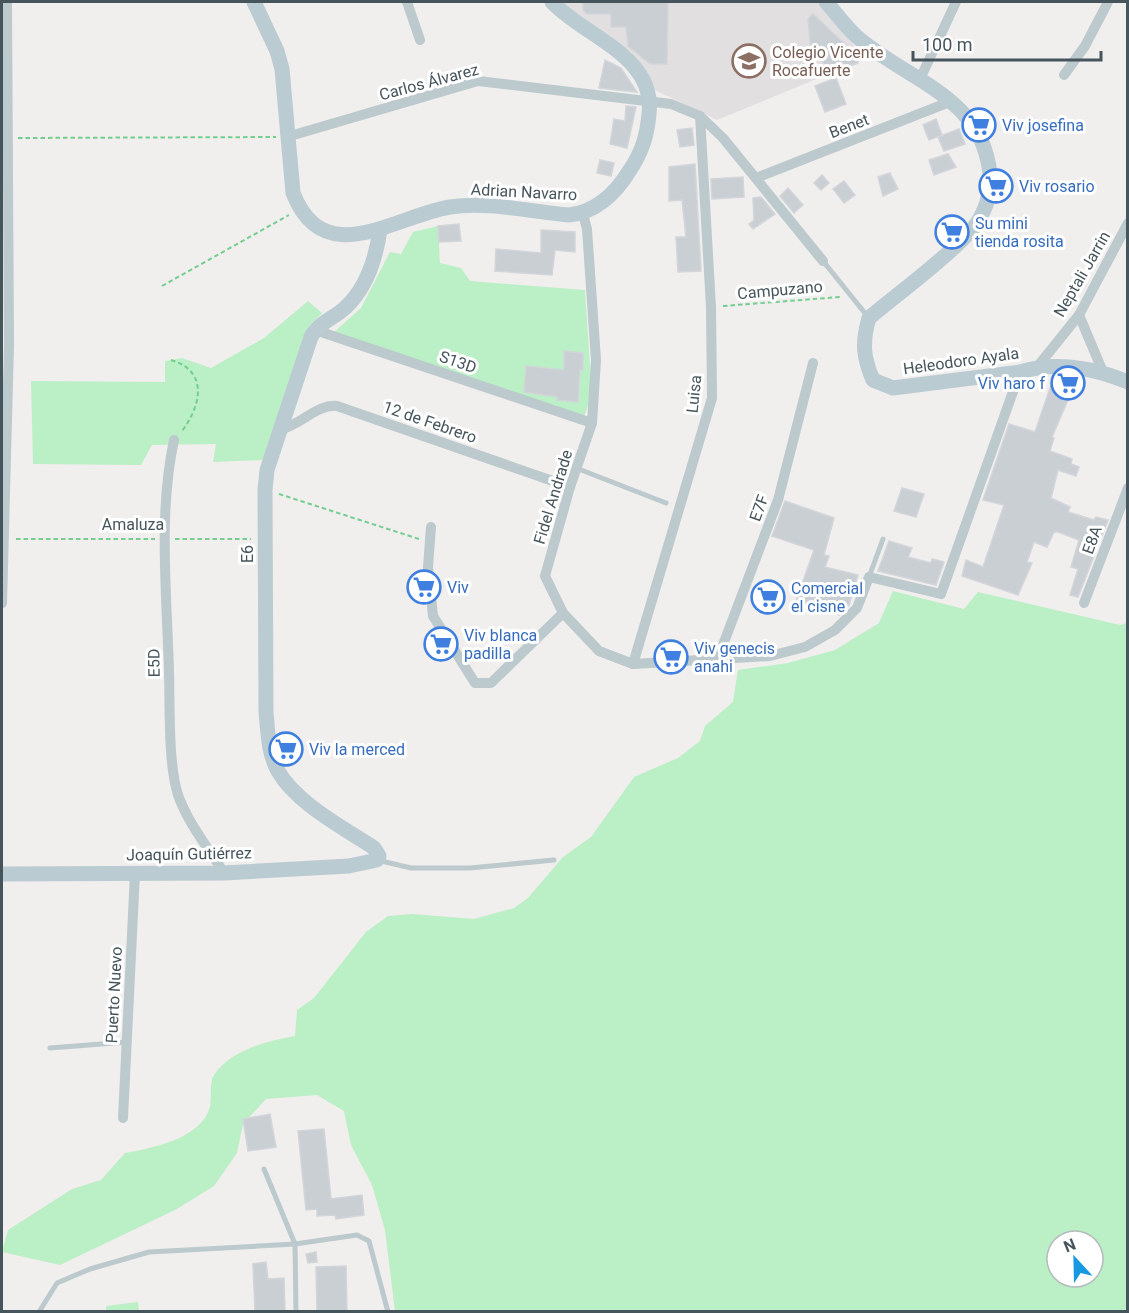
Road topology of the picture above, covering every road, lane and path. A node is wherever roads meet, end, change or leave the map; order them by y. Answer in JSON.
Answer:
{"nodes":[{"id":1,"x":7,"y":2,"type":"edge"},
{"id":2,"x":254,"y":2,"type":"edge"},
{"id":3,"x":407,"y":2,"type":"edge"},
{"id":4,"x":552,"y":2,"type":"edge"},
{"id":5,"x":826,"y":2,"type":"edge"},
{"id":6,"x":956,"y":2,"type":"edge"},
{"id":7,"x":1108,"y":2,"type":"edge"},
{"id":8,"x":420,"y":40,"type":"dead end"},
{"id":9,"x":1064,"y":75,"type":"dead end"},
{"id":10,"x":920,"y":80,"type":"junction"},
{"id":11,"x":651,"y":100,"type":"junction"},
{"id":12,"x":952,"y":101,"type":"junction"},
{"id":13,"x":700,"y":116,"type":"junction"},
{"id":14,"x":290,"y":136,"type":"junction"},
{"id":15,"x":9,"y":138,"type":"junction"},
{"id":16,"x":756,"y":178,"type":"junction"},
{"id":17,"x":300,"y":209,"type":"junction"},
{"id":18,"x":583,"y":214,"type":"junction"},
{"id":19,"x":1128,"y":223,"type":"edge"},
{"id":20,"x":380,"y":230,"type":"junction"},
{"id":21,"x":823,"y":261,"type":"joint"},
{"id":22,"x":162,"y":286,"type":"dead end"},
{"id":23,"x":851,"y":296,"type":"junction"},
{"id":24,"x":711,"y":307,"type":"junction"},
{"id":25,"x":1079,"y":315,"type":"junction"},
{"id":26,"x":869,"y":318,"type":"junction"},
{"id":27,"x":315,"y":330,"type":"junction"},
{"id":28,"x":171,"y":360,"type":"dead end"},
{"id":29,"x":813,"y":363,"type":"dead end"},
{"id":30,"x":1038,"y":366,"type":"junction"},
{"id":31,"x":1020,"y":372,"type":"junction"},
{"id":32,"x":1103,"y":372,"type":"junction"},
{"id":33,"x":1128,"y":382,"type":"edge"},
{"id":34,"x":592,"y":423,"type":"junction"},
{"id":35,"x":282,"y":429,"type":"junction"},
{"id":36,"x":174,"y":440,"type":"joint"},
{"id":37,"x":576,"y":468,"type":"junction"},
{"id":38,"x":570,"y":487,"type":"junction"},
{"id":39,"x":1128,"y":488,"type":"edge"},
{"id":40,"x":265,"y":490,"type":"junction"},
{"id":41,"x":666,"y":503,"type":"dead end"},
{"id":42,"x":431,"y":527,"type":"dead end"},
{"id":43,"x":4,"y":538,"type":"junction"},
{"id":44,"x":166,"y":539,"type":"junction"},
{"id":45,"x":265,"y":539,"type":"junction"},
{"id":46,"x":883,"y":539,"type":"dead end"},
{"id":47,"x":428,"y":541,"type":"junction"},
{"id":48,"x":869,"y":577,"type":"junction"},
{"id":49,"x":2,"y":603,"type":"edge"},
{"id":50,"x":1084,"y":603,"type":"dead end"},
{"id":51,"x":563,"y":613,"type":"junction"},
{"id":52,"x":718,"y":658,"type":"junction"},
{"id":53,"x":633,"y":664,"type":"junction"},
{"id":54,"x":377,"y":860,"type":"junction"},
{"id":55,"x":554,"y":860,"type":"dead end"},
{"id":56,"x":135,"y":873,"type":"junction"},
{"id":57,"x":224,"y":873,"type":"junction"},
{"id":58,"x":2,"y":874,"type":"edge"},
{"id":59,"x":127,"y":1042,"type":"junction"},
{"id":60,"x":50,"y":1048,"type":"dead end"},
{"id":61,"x":123,"y":1118,"type":"dead end"},
{"id":62,"x":264,"y":1168,"type":"dead end"},
{"id":63,"x":295,"y":1244,"type":"junction"},
{"id":64,"x":39,"y":1311,"type":"edge"},
{"id":65,"x":296,"y":1311,"type":"edge"},
{"id":66,"x":388,"y":1311,"type":"edge"}],
"edges":[{"from":1,"to":15,"type":"street"},
{"from":2,"to":14,"type":"street"},
{"from":3,"to":8,"type":"street"},
{"from":4,"to":11,"type":"street"},
{"from":5,"to":10,"type":"street"},
{"from":6,"to":10,"type":"street"},
{"from":7,"to":9,"type":"street"},
{"from":10,"to":12,"type":"street"},
{"from":11,"to":13,"type":"street","name":"Carlos Álvarez"},
{"from":11,"to":14,"type":"street","name":"Carlos Álvarez"},
{"from":11,"to":18,"type":"street","name":"Adrian Navarro"},
{"from":12,"to":16,"type":"street","name":"Benet"},
{"from":12,"to":26,"type":"street"},
{"from":13,"to":16,"type":"street","name":"Carlos Álvarez"},
{"from":13,"to":24,"type":"street","name":"Luisa"},
{"from":14,"to":15,"type":"path"},
{"from":14,"to":17,"type":"street"},
{"from":15,"to":43,"type":"street"},
{"from":16,"to":21,"type":"street","name":"Carlos Álvarez"},
{"from":17,"to":20,"type":"street","name":"Adrian Navarro"},
{"from":17,"to":22,"type":"path"},
{"from":18,"to":20,"type":"street","name":"Adrian Navarro"},
{"from":18,"to":34,"type":"street","name":"Fidel Andrade"},
{"from":19,"to":25,"type":"street","name":"Neptali Jarrin"},
{"from":20,"to":27,"type":"street"},
{"from":21,"to":23,"type":"lane","name":"Carlos Álvarez"},
{"from":23,"to":24,"type":"path","name":"Campuzano"},
{"from":23,"to":26,"type":"lane","name":"Carlos Álvarez"},
{"from":24,"to":53,"type":"street","name":"Luisa"},
{"from":25,"to":30,"type":"street","name":"Neptali Jarrin"},
{"from":25,"to":32,"type":"street"},
{"from":26,"to":31,"type":"street","name":"Heleodoro Ayala"},
{"from":27,"to":34,"type":"street","name":"S13D"},
{"from":27,"to":35,"type":"street","name":"E6"},
{"from":28,"to":36,"type":"path"},
{"from":29,"to":52,"type":"street","name":"E7F"},
{"from":30,"to":31,"type":"street","name":"Heleodoro Ayala"},
{"from":30,"to":32,"type":"street","name":"Heleodoro Ayala"},
{"from":31,"to":48,"type":"street"},
{"from":32,"to":33,"type":"street","name":"Heleodoro Ayala"},
{"from":34,"to":37,"type":"street","name":"Fidel Andrade"},
{"from":35,"to":38,"type":"street","name":"12 de Febrero"},
{"from":35,"to":40,"type":"street","name":"E6"},
{"from":36,"to":44,"type":"street","name":"E5D"},
{"from":37,"to":38,"type":"street","name":"Fidel Andrade"},
{"from":37,"to":41,"type":"lane"},
{"from":38,"to":51,"type":"street","name":"Fidel Andrade"},
{"from":39,"to":50,"type":"street","name":"E8A"},
{"from":40,"to":45,"type":"street","name":"E6"},
{"from":40,"to":47,"type":"path"},
{"from":42,"to":47,"type":"street"},
{"from":43,"to":44,"type":"path","name":"Amaluza"},
{"from":43,"to":49,"type":"street"},
{"from":44,"to":45,"type":"path","name":"Amaluza"},
{"from":44,"to":57,"type":"street","name":"E5D"},
{"from":45,"to":54,"type":"street","name":"E6"},
{"from":46,"to":48,"type":"lane"},
{"from":47,"to":51,"type":"street"},
{"from":48,"to":52,"type":"street","name":"Fidel Andrade"},
{"from":51,"to":53,"type":"street","name":"Fidel Andrade"},
{"from":52,"to":53,"type":"street","name":"Fidel Andrade"},
{"from":54,"to":55,"type":"lane"},
{"from":54,"to":57,"type":"street","name":"Joaquín Gutiérrez"},
{"from":56,"to":57,"type":"street","name":"Joaquín Gutiérrez"},
{"from":56,"to":58,"type":"street","name":"Joaquín Gutiérrez"},
{"from":56,"to":59,"type":"street","name":"Puerto Nuevo"},
{"from":59,"to":60,"type":"lane"},
{"from":59,"to":61,"type":"street","name":"Puerto Nuevo"},
{"from":62,"to":63,"type":"lane"},
{"from":63,"to":64,"type":"lane"},
{"from":63,"to":65,"type":"lane"},
{"from":63,"to":66,"type":"lane"}]}
